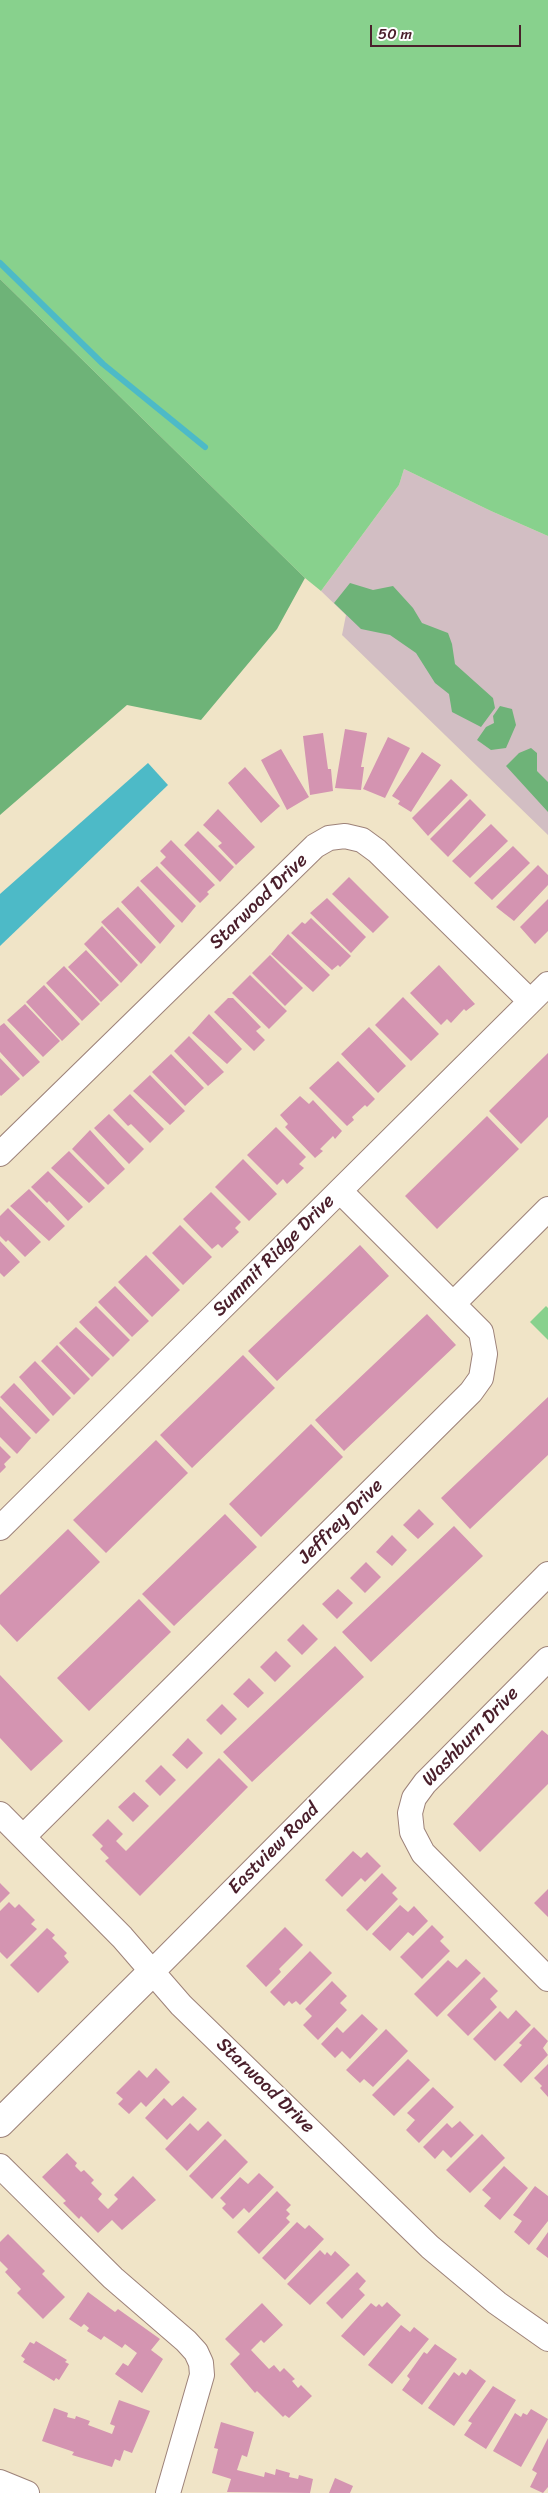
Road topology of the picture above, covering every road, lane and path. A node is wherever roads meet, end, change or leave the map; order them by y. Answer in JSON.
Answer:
{"nodes":[{"id":1,"x":548,"y":984,"type":"edge"},
{"id":2,"x":530,"y":1001,"type":"junction"},
{"id":3,"x":0,"y":1154,"type":"edge"},
{"id":4,"x":340,"y":1191,"type":"junction"},
{"id":5,"x":543,"y":1223,"type":"edge"},
{"id":6,"x":453,"y":1304,"type":"junction"},
{"id":7,"x":0,"y":1528,"type":"edge"},
{"id":8,"x":548,"y":1574,"type":"edge"},
{"id":9,"x":548,"y":1659,"type":"edge"},
{"id":10,"x":0,"y":1814,"type":"edge"},
{"id":11,"x":23,"y":1837,"type":"junction"},
{"id":12,"x":152,"y":1972,"type":"junction"},
{"id":13,"x":548,"y":1979,"type":"edge"},
{"id":14,"x":0,"y":2123,"type":"edge"},
{"id":15,"x":0,"y":2166,"type":"edge"},
{"id":16,"x":548,"y":2339,"type":"edge"},
{"id":17,"x":0,"y":2482,"type":"edge"},
{"id":18,"x":27,"y":2493,"type":"edge"},
{"id":19,"x":168,"y":2493,"type":"edge"}],
"edges":[{"from":1,"to":2,"type":"street","name":"Summit Ridge Drive"},
{"from":2,"to":3,"type":"street","name":"Starwood Drive"},
{"from":2,"to":4,"type":"street","name":"Summit Ridge Drive"},
{"from":4,"to":6,"type":"street","name":"Jeffrey Drive"},
{"from":4,"to":7,"type":"street","name":"Summit Ridge Drive"},
{"from":5,"to":6,"type":"street"},
{"from":6,"to":11,"type":"street","name":"Jeffrey Drive"},
{"from":8,"to":12,"type":"street","name":"Eastview Road"},
{"from":9,"to":13,"type":"street","name":"Washburn Drive"},
{"from":10,"to":11,"type":"street","name":"Starwood Drive"},
{"from":11,"to":12,"type":"street","name":"Starwood Drive"},
{"from":12,"to":14,"type":"main road","name":"Eastview Road"},
{"from":12,"to":16,"type":"street","name":"Starwood Drive"},
{"from":15,"to":19,"type":"street"},
{"from":17,"to":18,"type":"street"}]}
